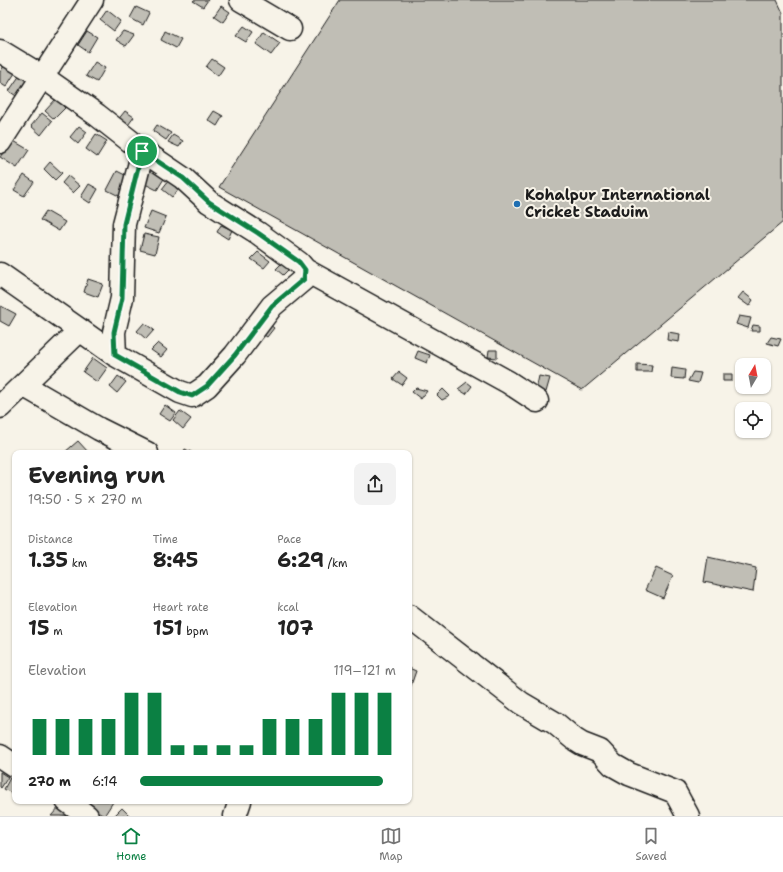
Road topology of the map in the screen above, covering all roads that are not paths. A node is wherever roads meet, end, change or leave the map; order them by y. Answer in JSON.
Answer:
{"nodes":[{"id":1,"x":92,"y":0,"type":"edge"},
{"id":2,"x":241,"y":0,"type":"edge"},
{"id":3,"x":290,"y":29,"type":"dead end"},
{"id":4,"x":0,"y":51,"type":"edge"},
{"id":5,"x":43,"y":77,"type":"junction"},
{"id":6,"x":0,"y":142,"type":"edge"},
{"id":7,"x":142,"y":151,"type":"junction"},
{"id":8,"x":305,"y":270,"type":"junction"},
{"id":9,"x":0,"y":274,"type":"edge"},
{"id":10,"x":80,"y":330,"type":"junction"},
{"id":11,"x":115,"y":355,"type":"junction"},
{"id":12,"x":23,"y":385,"type":"junction"},
{"id":13,"x":537,"y":401,"type":"dead end"},
{"id":14,"x":0,"y":407,"type":"edge"},
{"id":15,"x":141,"y":450,"type":"edge"},
{"id":16,"x":412,"y":618,"type":"edge"},
{"id":17,"x":71,"y":804,"type":"edge"},
{"id":18,"x":239,"y":804,"type":"edge"},
{"id":19,"x":87,"y":816,"type":"edge"},
{"id":20,"x":235,"y":816,"type":"edge"},
{"id":21,"x":688,"y":816,"type":"edge"}],
"edges":[{"from":1,"to":5,"type":"street"},
{"from":2,"to":3,"type":"street"},
{"from":4,"to":5,"type":"street"},
{"from":5,"to":6,"type":"street"},
{"from":5,"to":7,"type":"street"},
{"from":7,"to":8,"type":"street"},
{"from":7,"to":11,"type":"street"},
{"from":8,"to":11,"type":"street"},
{"from":8,"to":13,"type":"street"},
{"from":9,"to":10,"type":"street"},
{"from":10,"to":11,"type":"street"},
{"from":10,"to":12,"type":"street"},
{"from":12,"to":14,"type":"street"},
{"from":12,"to":15,"type":"street"},
{"from":16,"to":21,"type":"street"},
{"from":17,"to":19,"type":"street"},
{"from":18,"to":20,"type":"street"}]}
